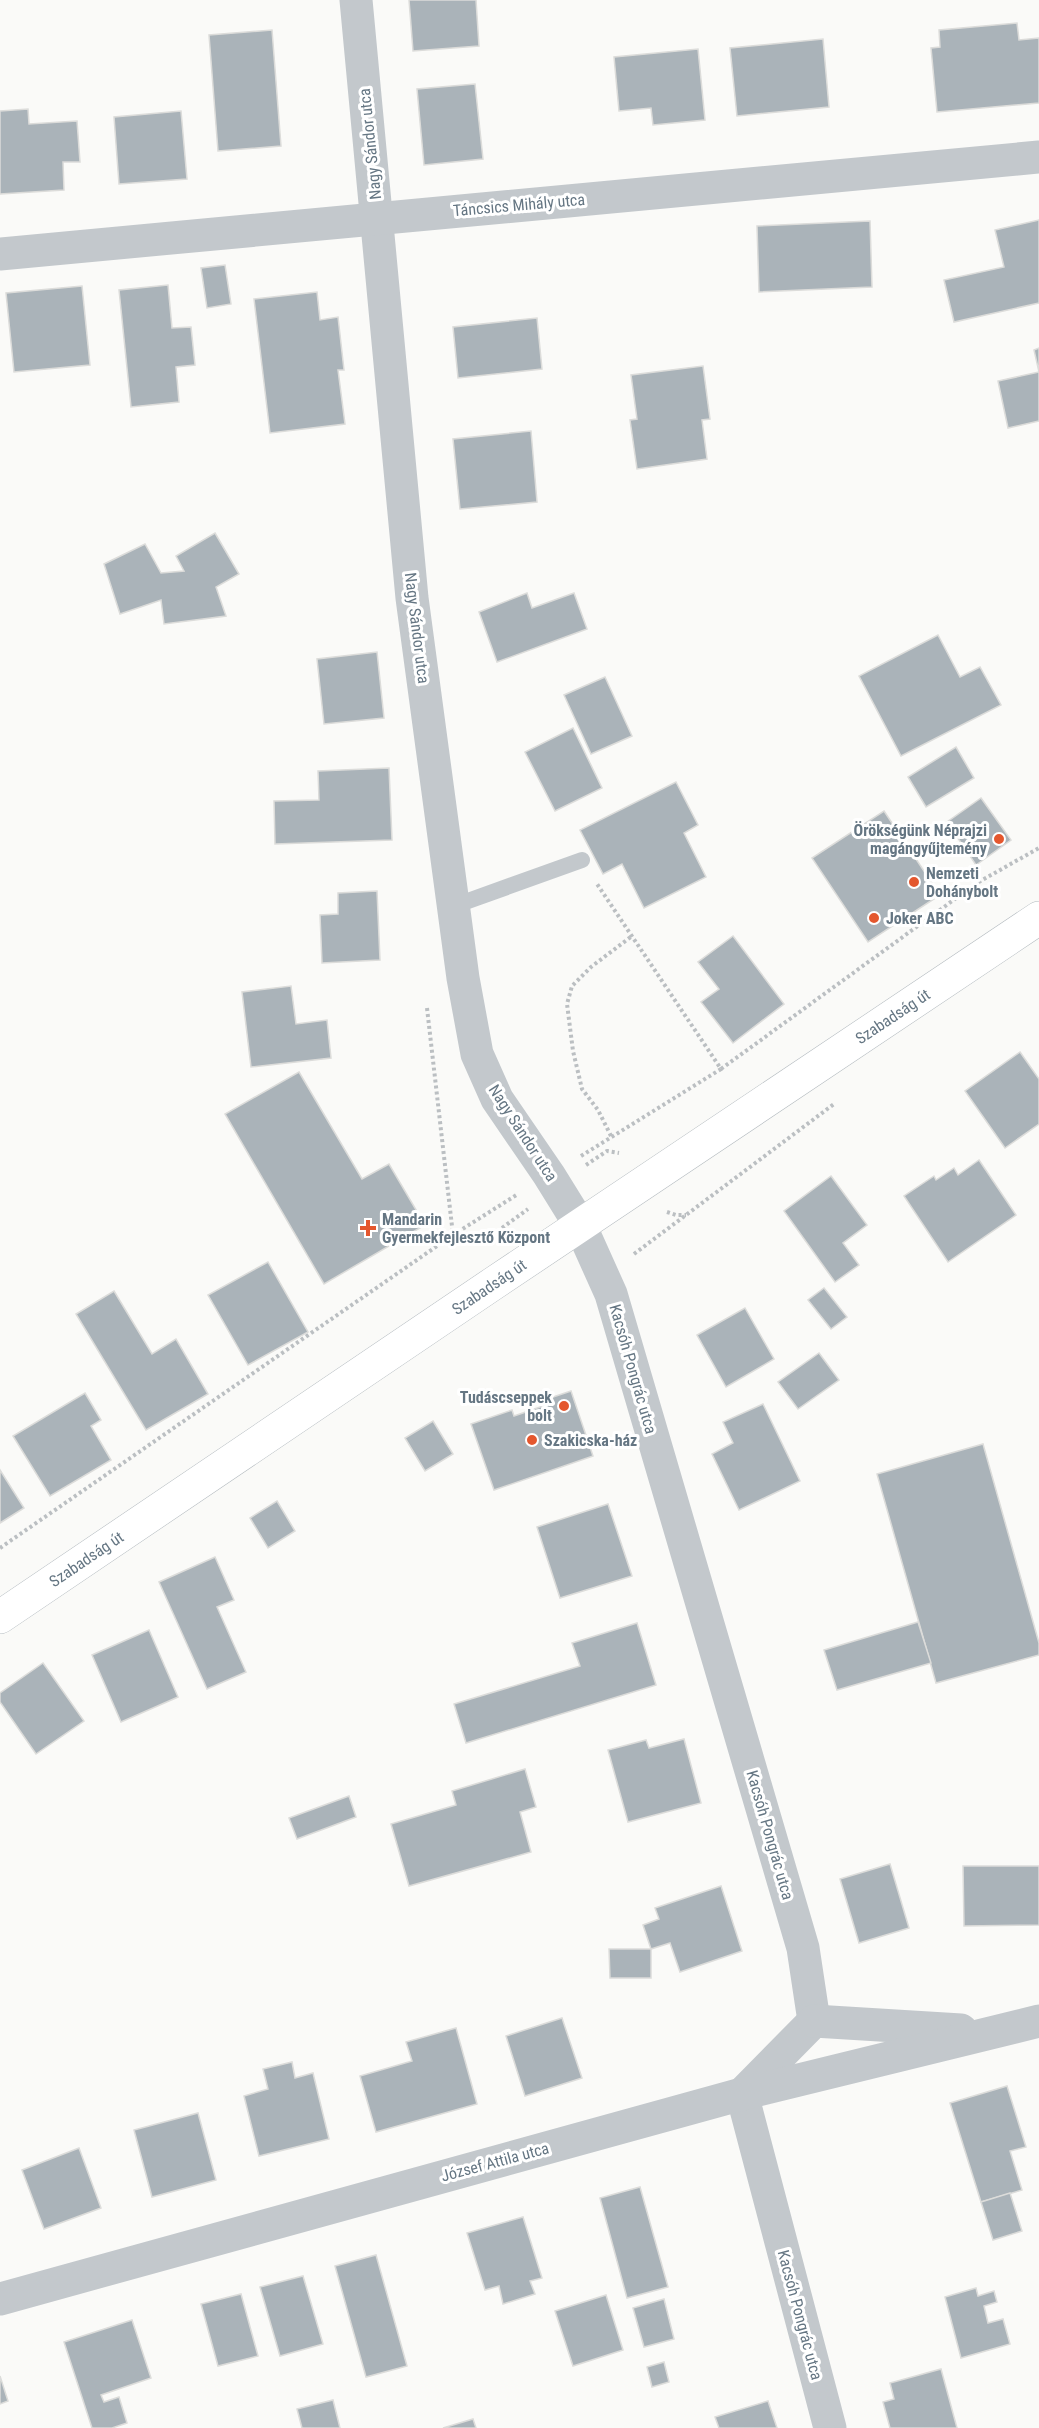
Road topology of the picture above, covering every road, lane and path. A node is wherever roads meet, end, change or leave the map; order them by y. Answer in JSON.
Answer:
{"nodes":[{"id":1,"x":356,"y":0,"type":"edge"},
{"id":2,"x":1039,"y":157,"type":"edge"},
{"id":3,"x":378,"y":218,"type":"junction"},
{"id":4,"x":0,"y":254,"type":"edge"},
{"id":5,"x":1039,"y":848,"type":"edge"},
{"id":6,"x":582,"y":860,"type":"joint"},
{"id":7,"x":454,"y":906,"type":"junction"},
{"id":8,"x":1039,"y":918,"type":"edge"},
{"id":9,"x":632,"y":936,"type":"junction"},
{"id":10,"x":426,"y":997,"type":"dead end"},
{"id":11,"x":722,"y":1069,"type":"junction"},
{"id":12,"x":611,"y":1136,"type":"junction"},
{"id":13,"x":549,"y":1175,"type":"junction"},
{"id":14,"x":580,"y":1225,"type":"junction"},
{"id":15,"x":453,"y":1235,"type":"junction"},
{"id":16,"x":0,"y":1548,"type":"edge"},
{"id":17,"x":0,"y":1617,"type":"edge"},
{"id":18,"x":814,"y":2021,"type":"junction"},
{"id":19,"x":1039,"y":2021,"type":"edge"},
{"id":20,"x":993,"y":2032,"type":"junction"},
{"id":21,"x":742,"y":2094,"type":"junction"},
{"id":22,"x":0,"y":2299,"type":"edge"},
{"id":23,"x":830,"y":2428,"type":"edge"}],
"edges":[{"from":1,"to":3,"type":"street","name":"Nagy Sándor utca"},
{"from":2,"to":3,"type":"street","name":"Táncsics Mihály utca"},
{"from":3,"to":4,"type":"street","name":"Táncsics Mihály utca"},
{"from":3,"to":7,"type":"street","name":"Nagy Sándor utca"},
{"from":5,"to":11,"type":"path"},
{"from":6,"to":7,"type":"lane"},
{"from":6,"to":9,"type":"path"},
{"from":7,"to":13,"type":"street","name":"Nagy Sándor utca"},
{"from":8,"to":14,"type":"street","name":"Szabadság út"},
{"from":9,"to":11,"type":"path"},
{"from":9,"to":12,"type":"path"},
{"from":10,"to":15,"type":"path"},
{"from":11,"to":12,"type":"path"},
{"from":12,"to":13,"type":"path"},
{"from":13,"to":14,"type":"street","name":"Nagy Sándor utca"},
{"from":13,"to":15,"type":"path"},
{"from":14,"to":17,"type":"street","name":"Szabadság út"},
{"from":14,"to":18,"type":"street","name":"Kacsóh Pongrác utca"},
{"from":15,"to":16,"type":"path"},
{"from":18,"to":20,"type":"street","name":"József Attila utca"},
{"from":18,"to":21,"type":"street"},
{"from":19,"to":20,"type":"street","name":"József Attila utca"},
{"from":20,"to":21,"type":"street","name":"József Attila utca"},
{"from":21,"to":22,"type":"street","name":"József Attila utca"},
{"from":21,"to":23,"type":"street","name":"Kacsóh Pongrác utca"}]}
